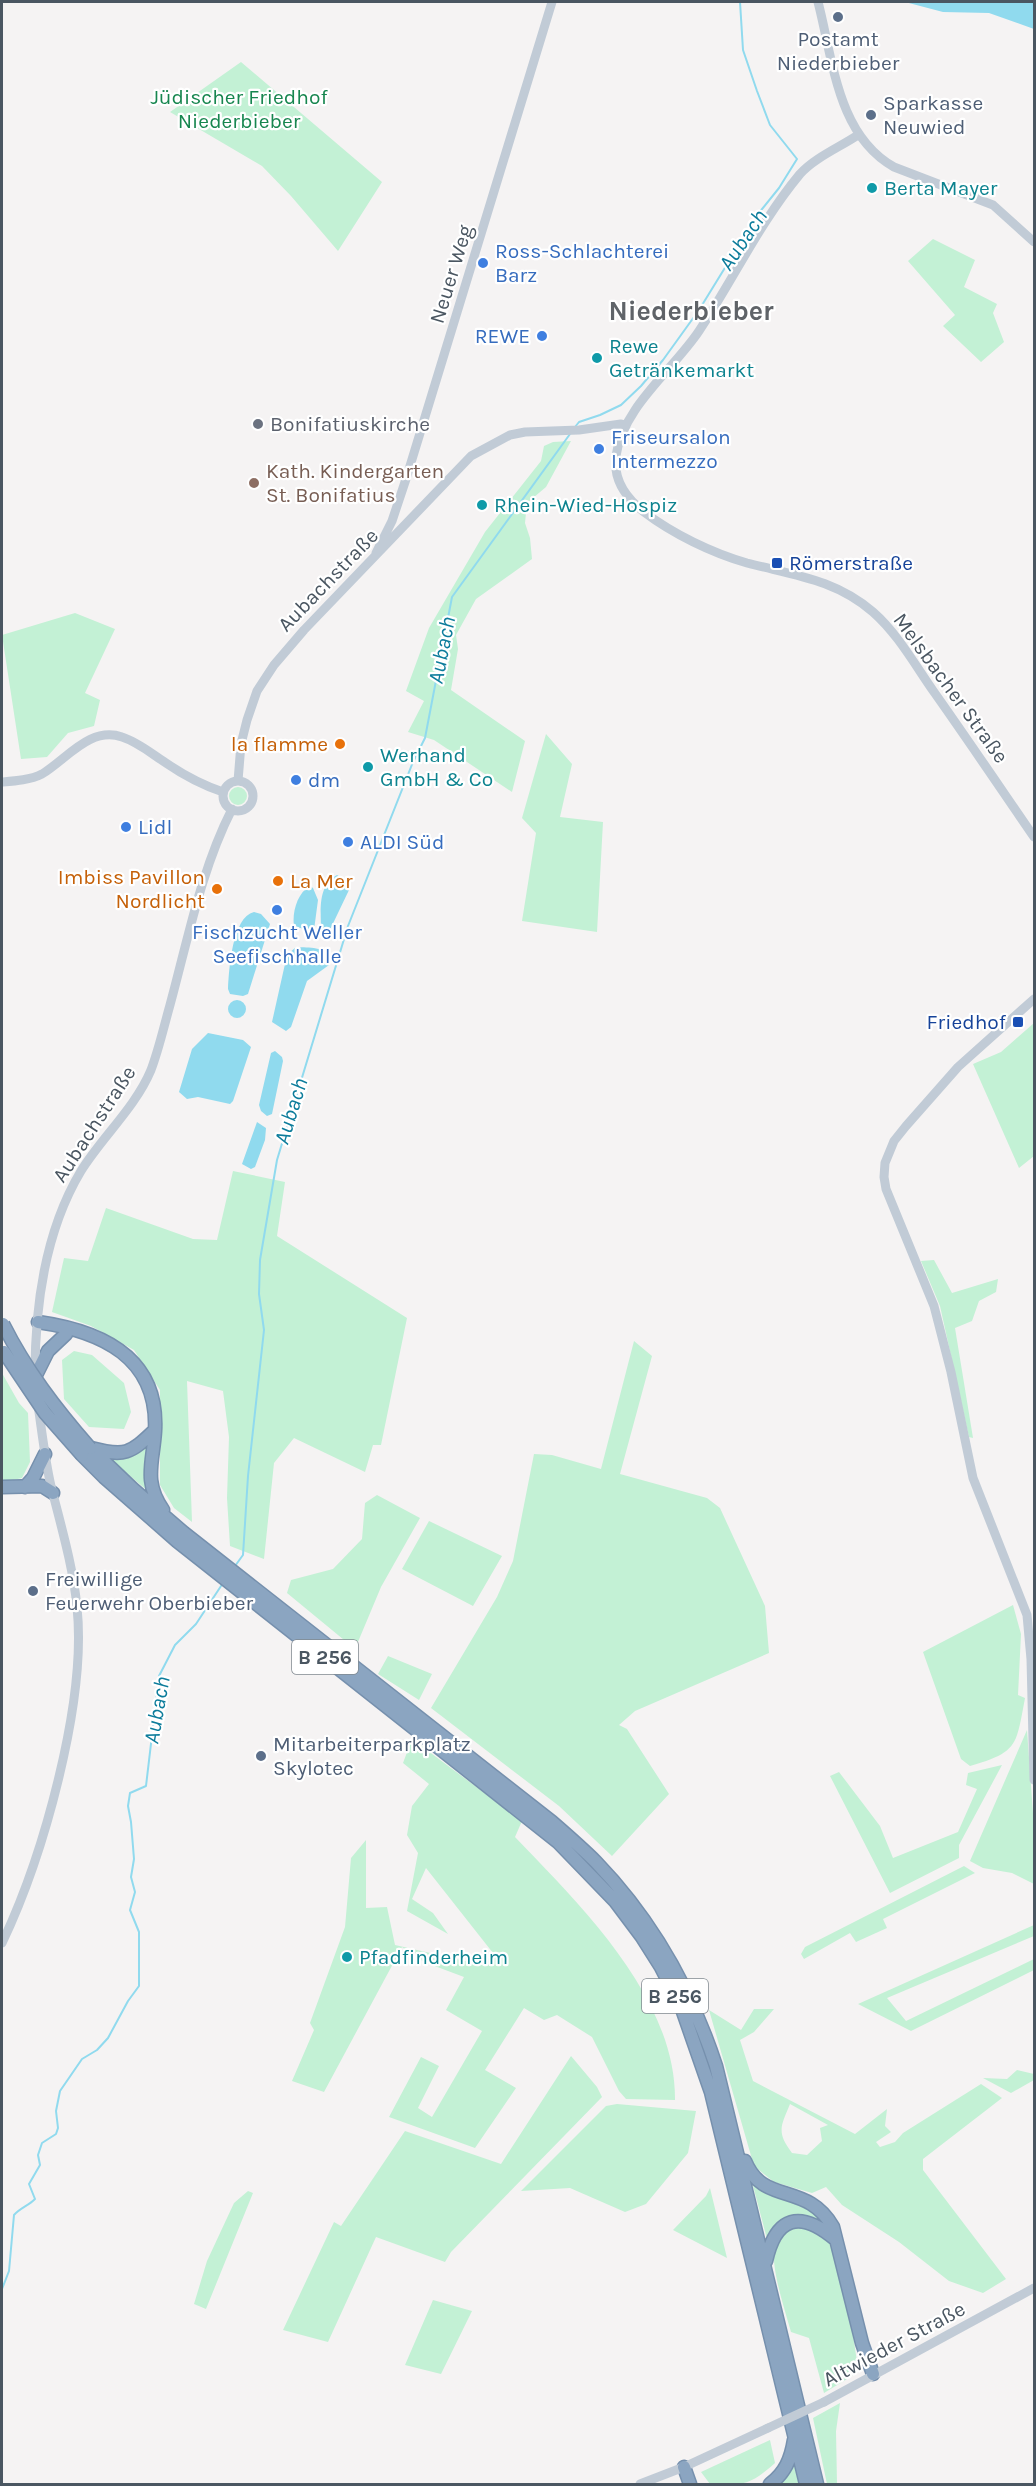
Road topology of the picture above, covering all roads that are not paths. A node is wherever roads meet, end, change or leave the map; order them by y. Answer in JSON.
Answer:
{"nodes":[{"id":1,"x":552,"y":2,"type":"edge"},
{"id":2,"x":818,"y":2,"type":"edge"},
{"id":3,"x":858,"y":135,"type":"junction"},
{"id":4,"x":1035,"y":242,"type":"edge"},
{"id":5,"x":626,"y":426,"type":"junction"},
{"id":6,"x":376,"y":554,"type":"junction"},
{"id":7,"x":238,"y":781,"type":"junction"},
{"id":8,"x":2,"y":782,"type":"edge"},
{"id":9,"x":223,"y":792,"type":"junction"},
{"id":10,"x":232,"y":809,"type":"junction"},
{"id":11,"x":1035,"y":837,"type":"edge"},
{"id":12,"x":1035,"y":999,"type":"edge"},
{"id":13,"x":2,"y":1322,"type":"edge"},
{"id":14,"x":38,"y":1322,"type":"junction"},
{"id":15,"x":83,"y":1332,"type":"junction"},
{"id":16,"x":66,"y":1334,"type":"junction"},
{"id":17,"x":2,"y":1350,"type":"edge"},
{"id":18,"x":35,"y":1377,"type":"junction"},
{"id":19,"x":155,"y":1430,"type":"junction"},
{"id":20,"x":86,"y":1451,"type":"junction"},
{"id":21,"x":45,"y":1454,"type":"junction"},
{"id":22,"x":2,"y":1487,"type":"edge"},
{"id":23,"x":25,"y":1487,"type":"junction"},
{"id":24,"x":53,"y":1492,"type":"junction"},
{"id":25,"x":170,"y":1521,"type":"junction"},
{"id":26,"x":180,"y":1537,"type":"junction"},
{"id":27,"x":477,"y":1769,"type":"junction"},
{"id":28,"x":1035,"y":1780,"type":"edge"},
{"id":29,"x":2,"y":1943,"type":"edge"},
{"id":30,"x":732,"y":2126,"type":"junction"},
{"id":31,"x":835,"y":2238,"type":"junction"},
{"id":32,"x":765,"y":2266,"type":"junction"},
{"id":33,"x":1035,"y":2288,"type":"edge"},
{"id":34,"x":873,"y":2374,"type":"junction"},
{"id":35,"x":795,"y":2436,"type":"junction"},
{"id":36,"x":684,"y":2467,"type":"junction"},
{"id":37,"x":640,"y":2484,"type":"edge"},
{"id":38,"x":690,"y":2484,"type":"edge"},
{"id":39,"x":770,"y":2484,"type":"edge"},
{"id":40,"x":806,"y":2484,"type":"edge"},
{"id":41,"x":818,"y":2484,"type":"edge"}],
"edges":[{"from":1,"to":6,"type":"street","name":"Neuer Weg"},
{"from":2,"to":3,"type":"street"},
{"from":3,"to":4,"type":"street"},
{"from":3,"to":5,"type":"street"},
{"from":5,"to":6,"type":"street","name":"Aubachstraße"},
{"from":5,"to":11,"type":"street","name":"Melsbacher Straße"},
{"from":6,"to":7,"type":"street","name":"Aubachstraße"},
{"from":7,"to":9,"type":"street"},
{"from":7,"to":10,"type":"street"},
{"from":8,"to":9,"type":"street"},
{"from":9,"to":10,"type":"street"},
{"from":10,"to":14,"type":"street","name":"Aubachstraße"},
{"from":12,"to":28,"type":"street"},
{"from":13,"to":20,"type":"highway","number":"B 256","bridge":true},
{"from":14,"to":15,"type":"highway"},
{"from":14,"to":16,"type":"highway"},
{"from":14,"to":18,"type":"street","name":"Aubachstraße"},
{"from":15,"to":16,"type":"highway"},
{"from":15,"to":19,"type":"highway"},
{"from":16,"to":18,"type":"highway"},
{"from":17,"to":20,"type":"highway","number":"B 256","bridge":true},
{"from":18,"to":21,"type":"street","name":"Aubachstraße"},
{"from":19,"to":20,"type":"highway"},
{"from":19,"to":25,"type":"highway"},
{"from":20,"to":25,"type":"highway","number":"B 256"},
{"from":20,"to":26,"type":"highway","number":"B 256"},
{"from":21,"to":23,"type":"highway"},
{"from":21,"to":24,"type":"street","name":"Aubachstraße"},
{"from":22,"to":23,"type":"highway"},
{"from":22,"to":24,"type":"highway"},
{"from":23,"to":24,"type":"highway"},
{"from":24,"to":29,"type":"street","name":"Aubachstraße"},
{"from":25,"to":26,"type":"highway","number":"B 256"},
{"from":26,"to":27,"type":"highway","number":"B 256"},
{"from":27,"to":30,"type":"highway","number":"B 256"},
{"from":27,"to":35,"type":"highway","number":"B 256"},
{"from":30,"to":31,"type":"highway","number":"B 256"},
{"from":30,"to":32,"type":"highway","number":"B 256"},
{"from":31,"to":32,"type":"highway"},
{"from":31,"to":34,"type":"highway"},
{"from":32,"to":41,"type":"highway","number":"B 256"},
{"from":33,"to":34,"type":"street","name":"Altwieder Straße"},
{"from":34,"to":36,"type":"street","name":"Altwieder Straße","bridge":true},
{"from":35,"to":39,"type":"highway","number":"B 256"},
{"from":35,"to":40,"type":"highway","number":"B 256"},
{"from":36,"to":37,"type":"street"},
{"from":36,"to":38,"type":"highway"}]}
